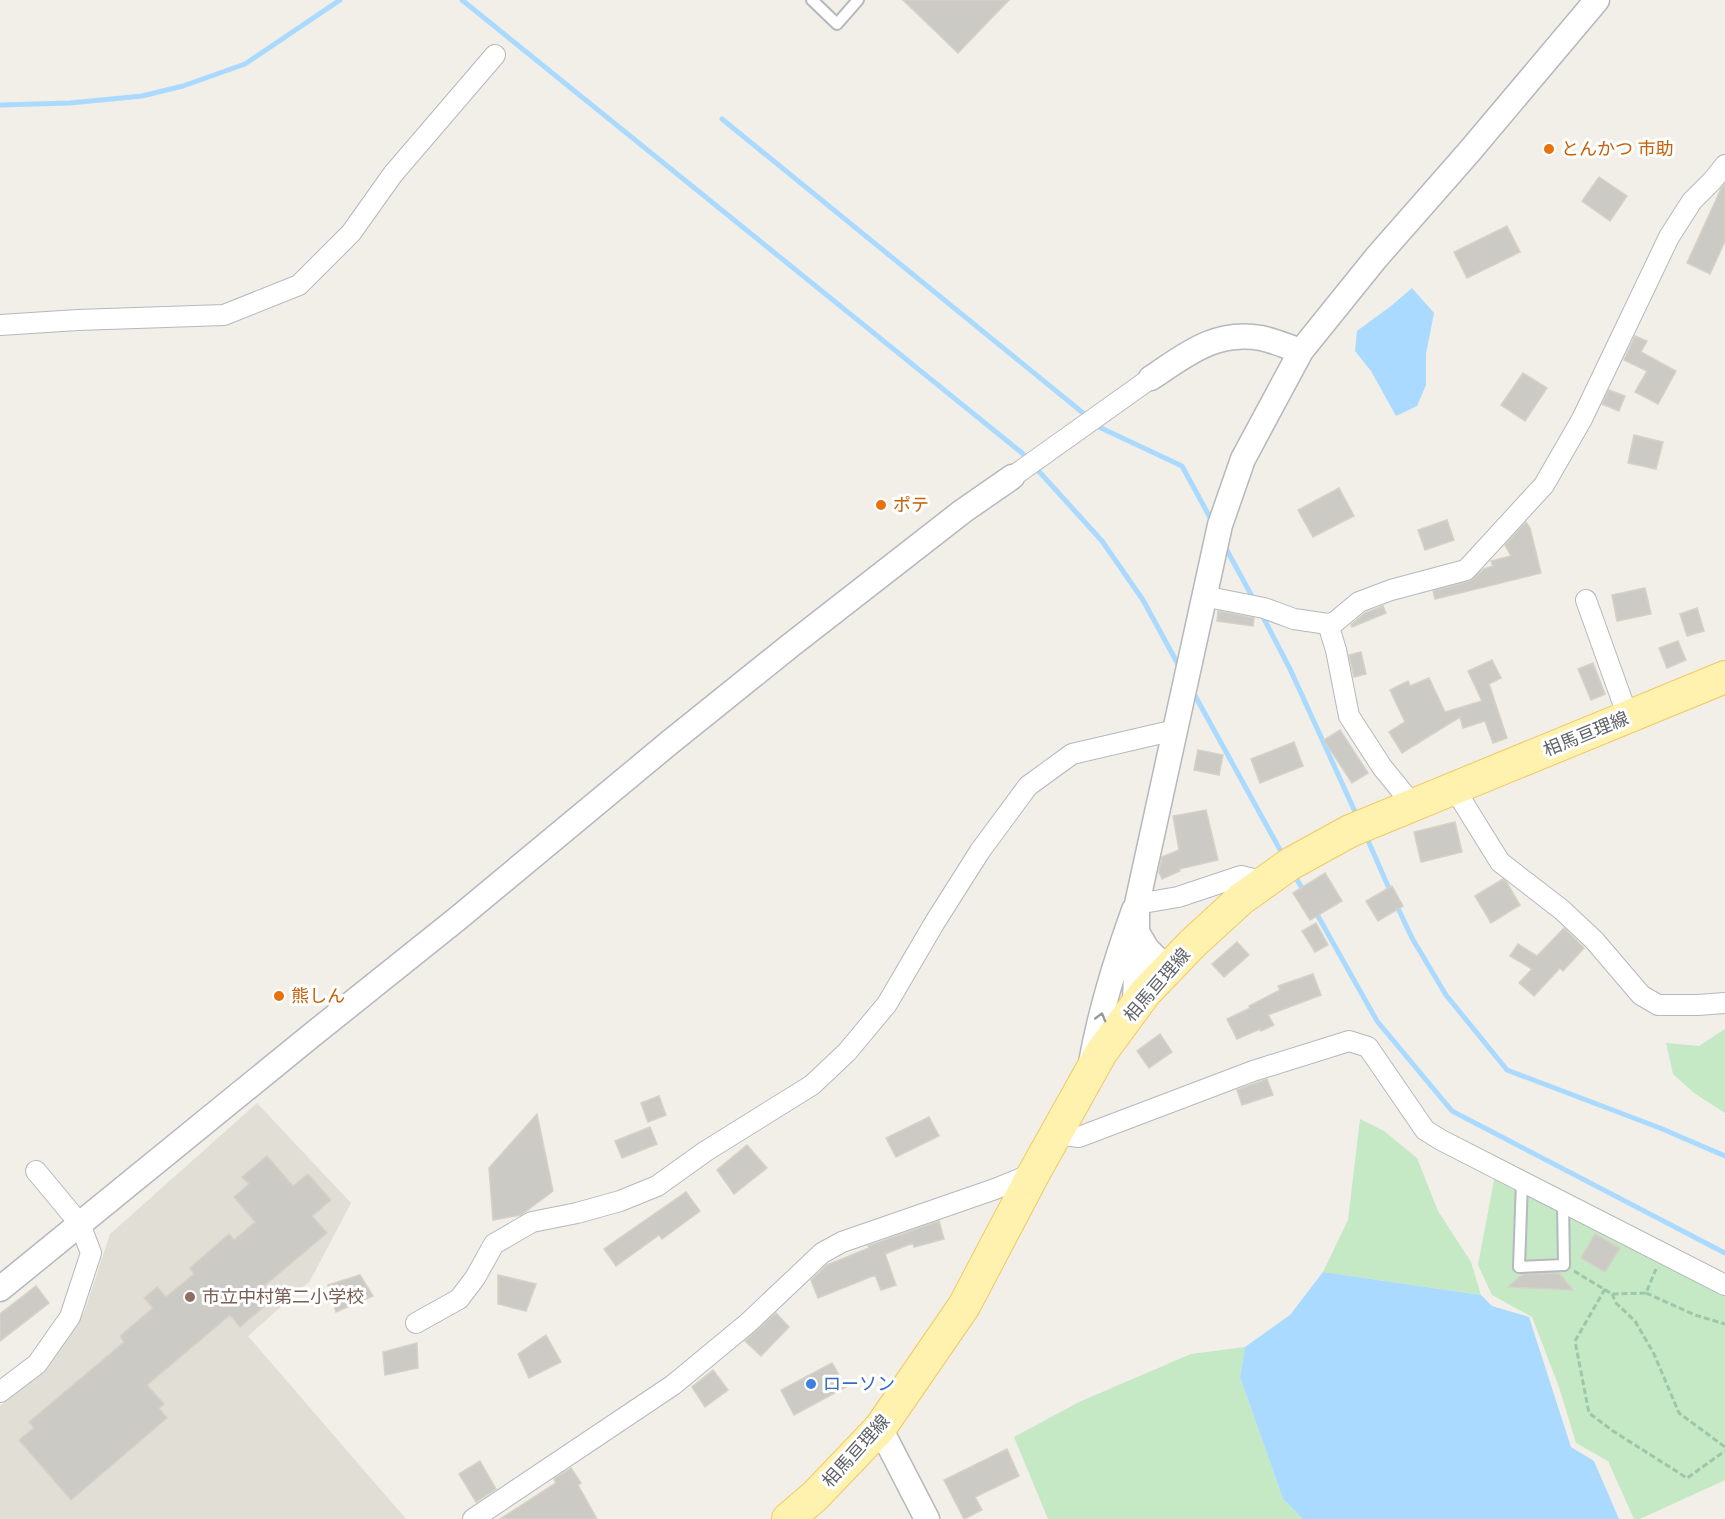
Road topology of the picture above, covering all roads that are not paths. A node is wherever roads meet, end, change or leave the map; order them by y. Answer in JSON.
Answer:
{"nodes":[{"id":1,"x":812,"y":0,"type":"edge"},
{"id":2,"x":858,"y":0,"type":"edge"},
{"id":3,"x":1597,"y":0,"type":"edge"},
{"id":4,"x":495,"y":55,"type":"dead end"},
{"id":5,"x":1725,"y":165,"type":"edge"},
{"id":6,"x":0,"y":325,"type":"edge"},
{"id":7,"x":1301,"y":351,"type":"junction"},
{"id":8,"x":1151,"y":378,"type":"joint"},
{"id":9,"x":1012,"y":477,"type":"joint"},
{"id":10,"x":1203,"y":596,"type":"junction"},
{"id":11,"x":1586,"y":600,"type":"dead end"},
{"id":12,"x":1328,"y":624,"type":"junction"},
{"id":13,"x":1725,"y":677,"type":"edge"},
{"id":14,"x":1628,"y":717,"type":"junction"},
{"id":15,"x":1175,"y":730,"type":"junction"},
{"id":16,"x":1454,"y":788,"type":"junction"},
{"id":17,"x":1413,"y":805,"type":"junction"},
{"id":18,"x":1265,"y":882,"type":"junction"},
{"id":19,"x":1137,"y":904,"type":"junction"},
{"id":20,"x":1137,"y":932,"type":"junction"},
{"id":21,"x":1173,"y":964,"type":"junction"},
{"id":22,"x":1725,"y":1003,"type":"edge"},
{"id":23,"x":1135,"y":1007,"type":"junction"},
{"id":24,"x":1089,"y":1075,"type":"junction"},
{"id":25,"x":1056,"y":1134,"type":"junction"},
{"id":26,"x":36,"y":1171,"type":"dead end"},
{"id":27,"x":1034,"y":1173,"type":"junction"},
{"id":28,"x":1522,"y":1181,"type":"junction"},
{"id":29,"x":1563,"y":1203,"type":"junction"},
{"id":30,"x":80,"y":1224,"type":"junction"},
{"id":31,"x":1725,"y":1285,"type":"edge"},
{"id":32,"x":0,"y":1289,"type":"edge"},
{"id":33,"x":416,"y":1323,"type":"dead end"},
{"id":34,"x":0,"y":1392,"type":"edge"},
{"id":35,"x":880,"y":1428,"type":"junction"},
{"id":36,"x":473,"y":1519,"type":"edge"},
{"id":37,"x":788,"y":1519,"type":"edge"},
{"id":38,"x":927,"y":1519,"type":"edge"}],
"edges":[{"from":1,"to":2,"type":"lane"},
{"from":3,"to":7,"type":"street"},
{"from":4,"to":6,"type":"street"},
{"from":5,"to":12,"type":"street"},
{"from":7,"to":8,"type":"street"},
{"from":7,"to":10,"type":"street"},
{"from":8,"to":9,"type":"street"},
{"from":9,"to":30,"type":"street"},
{"from":10,"to":12,"type":"street"},
{"from":10,"to":15,"type":"street"},
{"from":11,"to":14,"type":"street"},
{"from":12,"to":17,"type":"street"},
{"from":13,"to":14,"type":"main road","name":"相馬亘理線"},
{"from":14,"to":16,"type":"main road","name":"相馬亘理線"},
{"from":15,"to":19,"type":"street"},
{"from":15,"to":33,"type":"street"},
{"from":16,"to":17,"type":"main road","name":"相馬亘理線"},
{"from":16,"to":22,"type":"street"},
{"from":17,"to":18,"type":"main road","name":"相馬亘理線"},
{"from":18,"to":19,"type":"street"},
{"from":18,"to":21,"type":"main road","name":"相馬亘理線"},
{"from":19,"to":20,"type":"street"},
{"from":24,"to":19,"type":"street","one_way":true},
{"from":20,"to":21,"type":"street"},
{"from":20,"to":23,"type":"street"},
{"from":21,"to":23,"type":"main road","name":"相馬亘理線"},
{"from":23,"to":24,"type":"main road","name":"相馬亘理線"},
{"from":24,"to":25,"type":"main road","name":"相馬亘理線"},
{"from":25,"to":27,"type":"main road","name":"相馬亘理線"},
{"from":25,"to":28,"type":"street"},
{"from":26,"to":30,"type":"street"},
{"from":27,"to":35,"type":"main road","name":"相馬亘理線"},
{"from":27,"to":36,"type":"street"},
{"from":28,"to":29,"type":"street"},
{"from":28,"to":29,"type":"lane"},
{"from":29,"to":31,"type":"street"},
{"from":30,"to":32,"type":"street"},
{"from":30,"to":34,"type":"street"},
{"from":35,"to":37,"type":"main road","name":"相馬亘理線"},
{"from":35,"to":38,"type":"street"}]}
